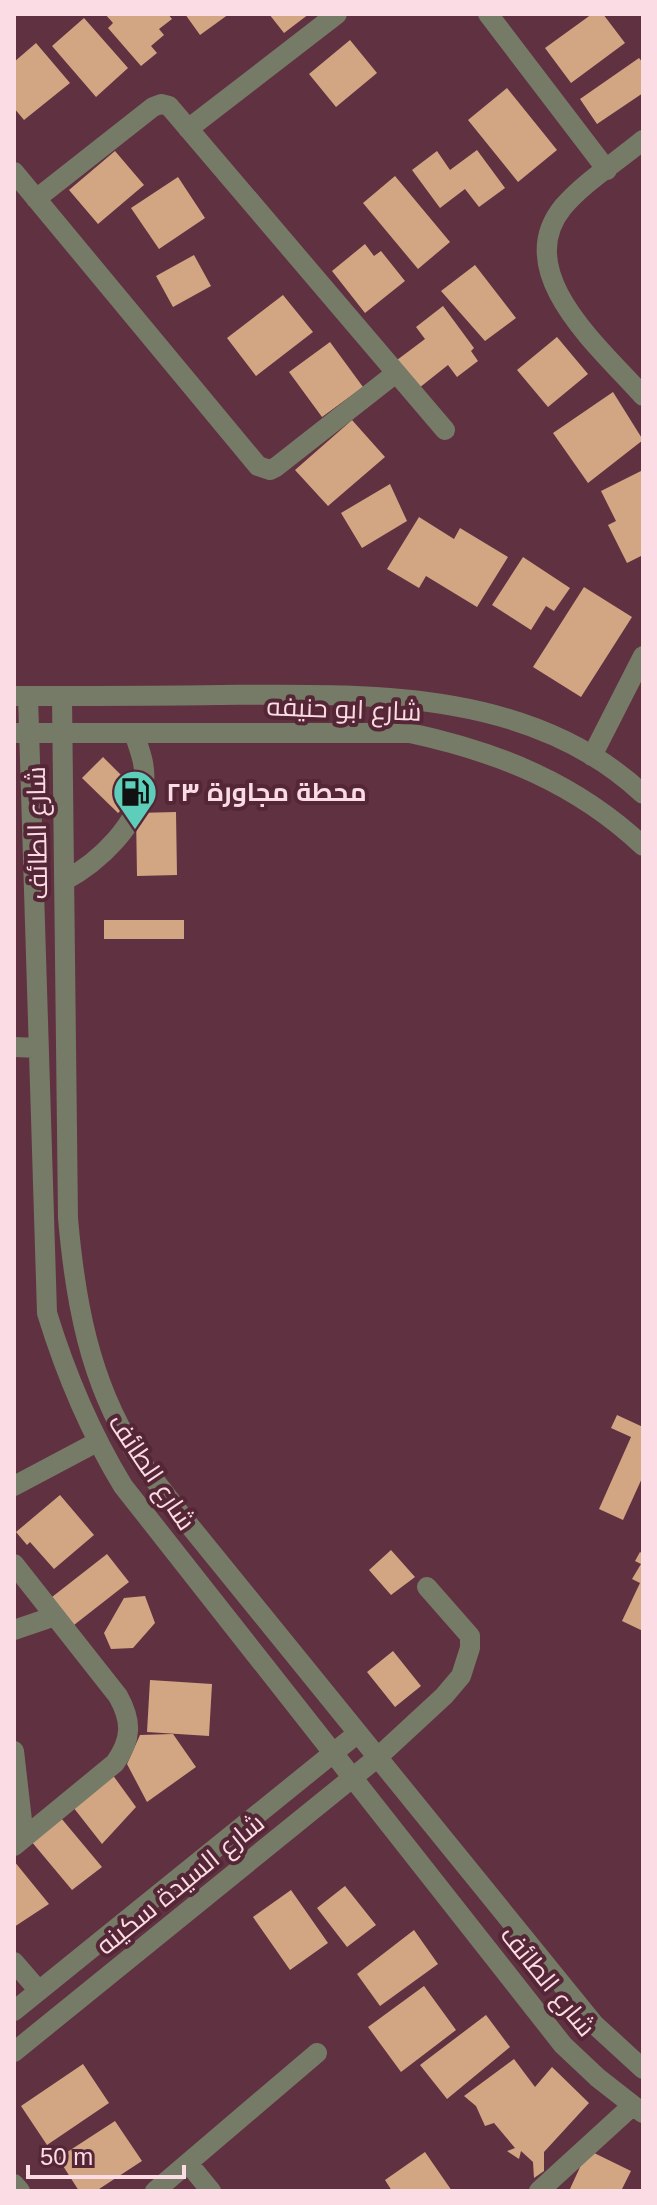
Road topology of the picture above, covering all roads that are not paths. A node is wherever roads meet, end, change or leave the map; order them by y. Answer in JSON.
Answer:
{"nodes":[{"id":1,"x":337,"y":14,"type":"edge"},
{"id":2,"x":488,"y":14,"type":"edge"},
{"id":3,"x":188,"y":129,"type":"junction"},
{"id":4,"x":643,"y":140,"type":"edge"},
{"id":5,"x":607,"y":170,"type":"junction"},
{"id":6,"x":14,"y":172,"type":"edge"},
{"id":7,"x":36,"y":199,"type":"junction"},
{"id":8,"x":396,"y":373,"type":"junction"},
{"id":9,"x":643,"y":396,"type":"edge"},
{"id":10,"x":445,"y":430,"type":"dead end"},
{"id":11,"x":643,"y":656,"type":"edge"},
{"id":12,"x":21,"y":696,"type":"edge"},
{"id":13,"x":62,"y":697,"type":"junction"},
{"id":14,"x":62,"y":732,"type":"junction"},
{"id":15,"x":22,"y":733,"type":"edge"},
{"id":16,"x":134,"y":733,"type":"junction"},
{"id":17,"x":592,"y":756,"type":"junction"},
{"id":18,"x":643,"y":794,"type":"edge"},
{"id":19,"x":643,"y":846,"type":"edge"},
{"id":20,"x":64,"y":881,"type":"junction"},
{"id":21,"x":14,"y":1047,"type":"edge"},
{"id":22,"x":39,"y":1048,"type":"junction"},
{"id":23,"x":97,"y":1442,"type":"junction"},
{"id":24,"x":14,"y":1486,"type":"edge"},
{"id":25,"x":14,"y":1564,"type":"edge"},
{"id":26,"x":427,"y":1587,"type":"dead end"},
{"id":27,"x":55,"y":1616,"type":"junction"},
{"id":28,"x":14,"y":1630,"type":"edge"},
{"id":29,"x":358,"y":1733,"type":"junction"},
{"id":30,"x":14,"y":1751,"type":"edge"},
{"id":31,"x":332,"y":1754,"type":"junction"},
{"id":32,"x":378,"y":1757,"type":"junction"},
{"id":33,"x":352,"y":1778,"type":"junction"},
{"id":34,"x":19,"y":1842,"type":"edge"},
{"id":35,"x":14,"y":1962,"type":"edge"},
{"id":36,"x":39,"y":1991,"type":"junction"},
{"id":37,"x":14,"y":2011,"type":"edge"},
{"id":38,"x":14,"y":2052,"type":"edge"},
{"id":39,"x":317,"y":2053,"type":"dead end"},
{"id":40,"x":643,"y":2069,"type":"edge"},
{"id":41,"x":637,"y":2109,"type":"edge"},
{"id":42,"x":188,"y":2163,"type":"junction"},
{"id":43,"x":14,"y":2184,"type":"edge"},
{"id":44,"x":20,"y":2191,"type":"edge"},
{"id":45,"x":155,"y":2191,"type":"edge"},
{"id":46,"x":211,"y":2191,"type":"edge"},
{"id":47,"x":539,"y":2191,"type":"edge"}],
"edges":[{"from":1,"to":3,"type":"street"},
{"from":2,"to":5,"type":"street"},
{"from":3,"to":7,"type":"street"},
{"from":3,"to":8,"type":"street"},
{"from":4,"to":5,"type":"street"},
{"from":5,"to":9,"type":"street"},
{"from":6,"to":7,"type":"street"},
{"from":7,"to":8,"type":"street"},
{"from":8,"to":10,"type":"street"},
{"from":11,"to":17,"type":"street"},
{"from":12,"to":13,"type":"street","name":"شارع ابو حنيفه"},
{"from":12,"to":15,"type":"street","name":"شارع الطائف"},
{"from":13,"to":14,"type":"street","name":"شارع الطائف"},
{"from":13,"to":17,"type":"street","name":"شارع ابو حنيفه"},
{"from":14,"to":15,"type":"street","name":"شارع ابو حنيفه"},
{"from":14,"to":16,"type":"street","name":"شارع ابو حنيفه"},
{"from":14,"to":20,"type":"street","name":"شارع الطائف"},
{"from":15,"to":22,"type":"street","name":"شارع الطائف"},
{"from":16,"to":19,"type":"street","name":"شارع ابو حنيفه"},
{"from":16,"to":20,"type":"street"},
{"from":17,"to":18,"type":"street","name":"شارع ابو حنيفه"},
{"from":20,"to":29,"type":"street","name":"شارع الطائف"},
{"from":21,"to":22,"type":"street"},
{"from":22,"to":23,"type":"street","name":"شارع الطائف"},
{"from":23,"to":24,"type":"street"},
{"from":23,"to":31,"type":"street","name":"شارع الطائف"},
{"from":25,"to":27,"type":"street"},
{"from":26,"to":32,"type":"street","name":"شارع السيدة سكينه"},
{"from":27,"to":28,"type":"street"},
{"from":27,"to":34,"type":"street"},
{"from":29,"to":31,"type":"street","name":"شارع السيدة سكينه"},
{"from":29,"to":32,"type":"street","name":"شارع الطائف"},
{"from":30,"to":34,"type":"street"},
{"from":31,"to":33,"type":"street","name":"شارع الطائف"},
{"from":31,"to":36,"type":"street","name":"شارع السيدة سكينه"},
{"from":32,"to":33,"type":"street","name":"شارع السيدة سكينه"},
{"from":32,"to":40,"type":"street","name":"شارع الطائف"},
{"from":33,"to":38,"type":"street","name":"شارع السيدة سكينه"},
{"from":33,"to":41,"type":"street","name":"شارع الطائف"},
{"from":35,"to":36,"type":"street"},
{"from":36,"to":37,"type":"street","name":"شارع السيدة سكينه"},
{"from":39,"to":42,"type":"street"},
{"from":41,"to":47,"type":"street"},
{"from":42,"to":45,"type":"street"},
{"from":42,"to":46,"type":"street"},
{"from":43,"to":44,"type":"street"}]}
